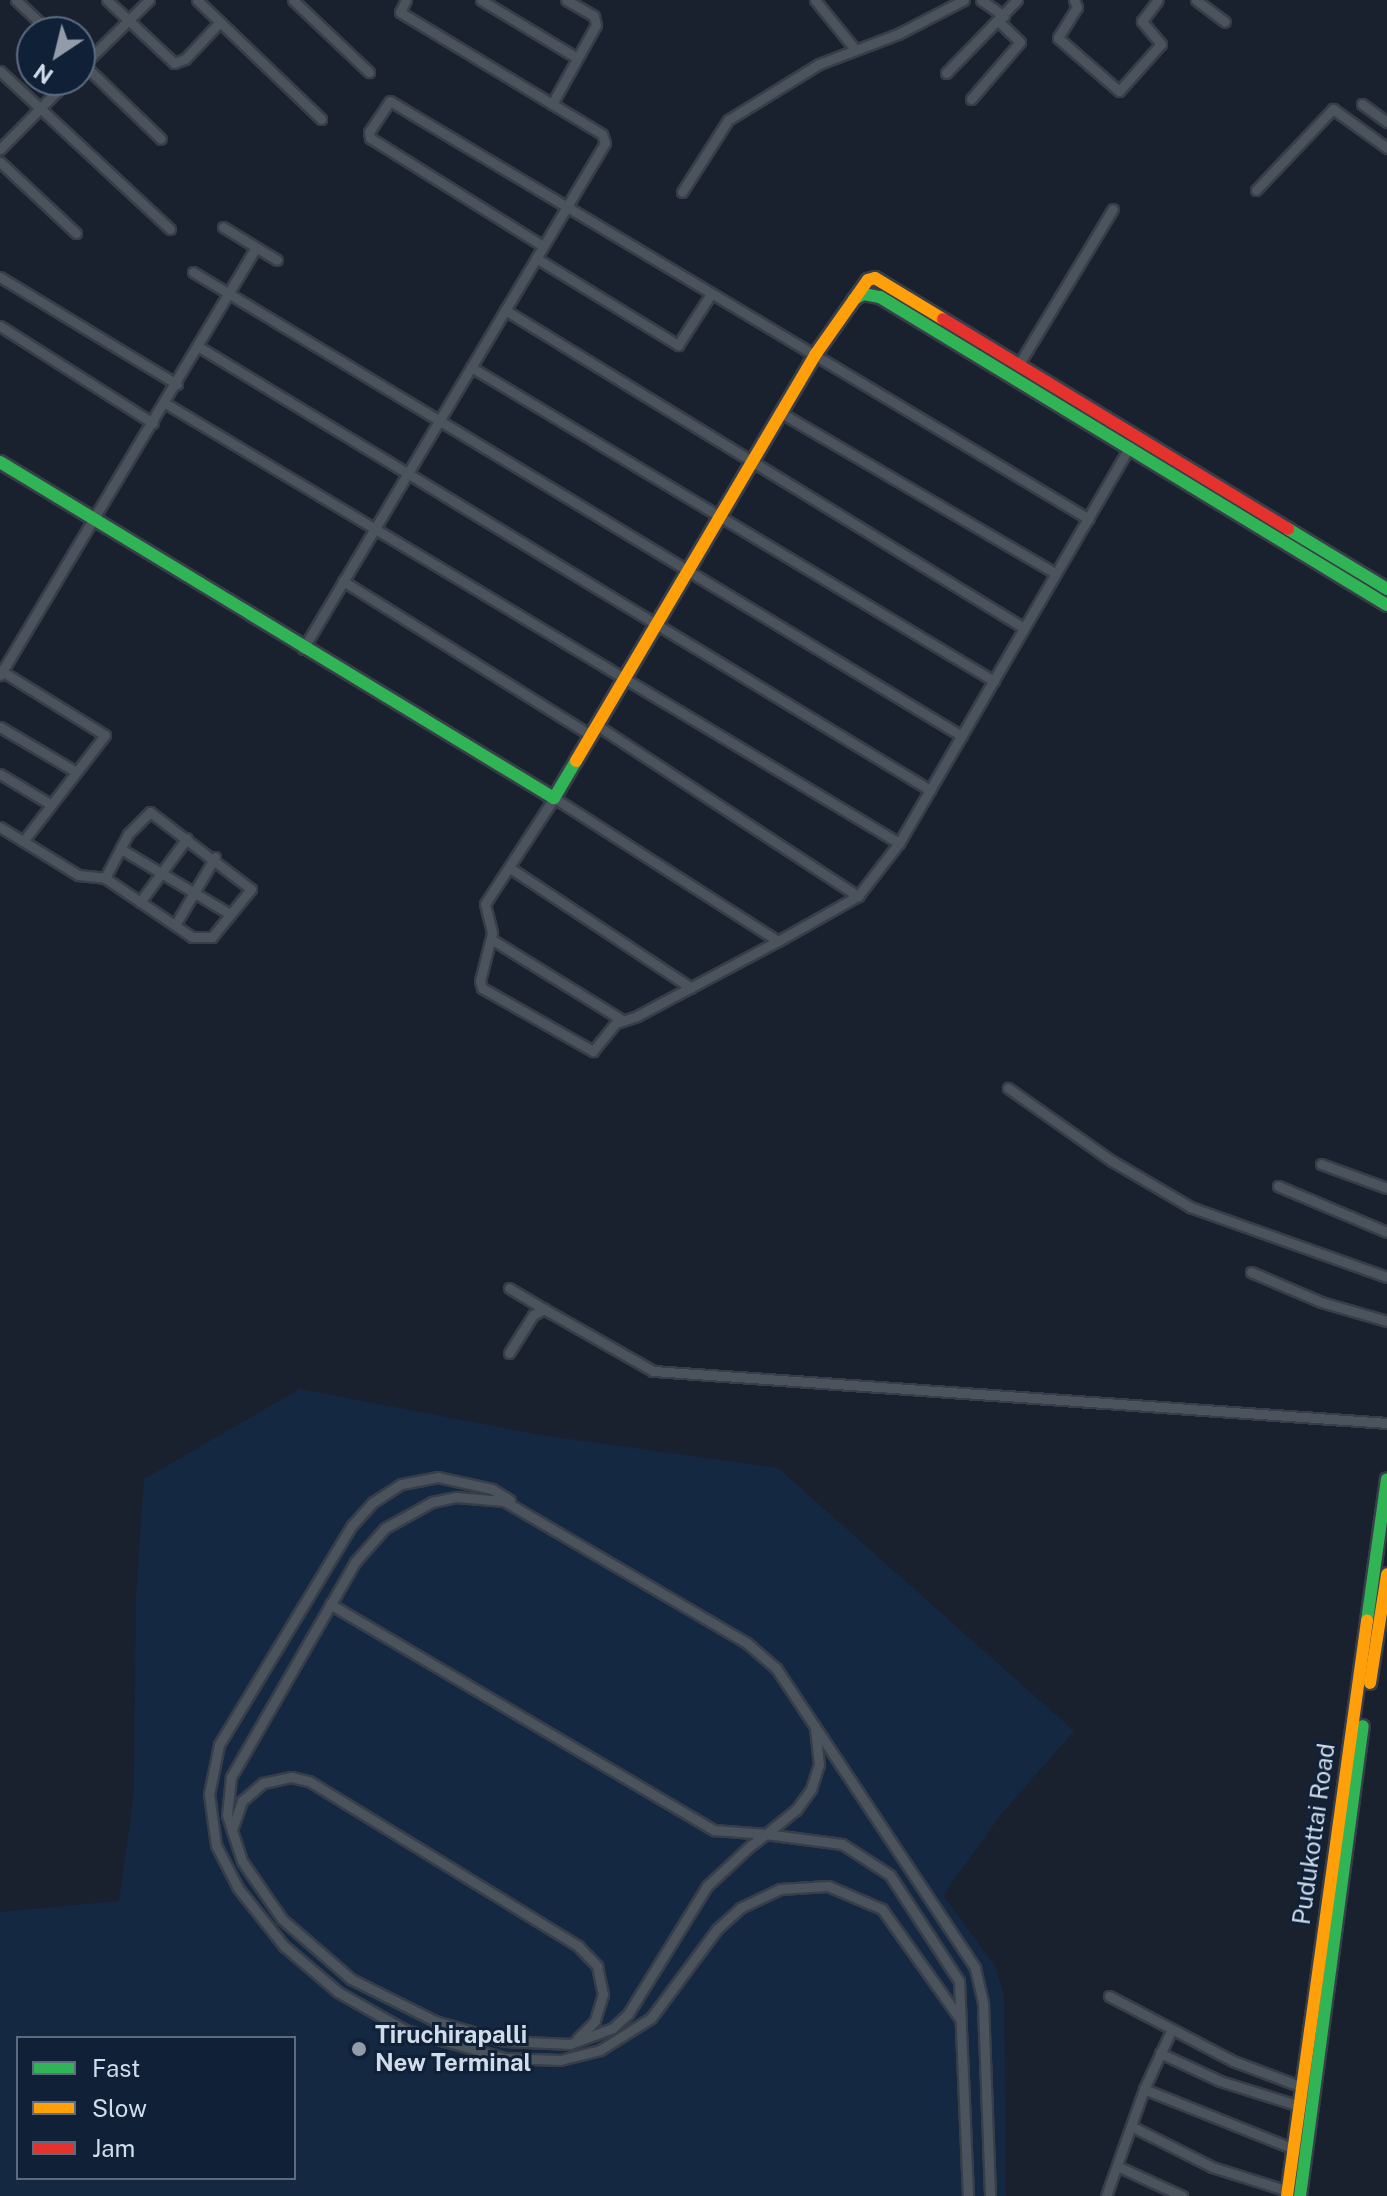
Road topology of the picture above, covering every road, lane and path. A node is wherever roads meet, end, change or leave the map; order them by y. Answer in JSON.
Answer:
{"nodes":[{"id":1,"x":16,"y":0,"type":"edge"},
{"id":2,"x":107,"y":0,"type":"edge"},
{"id":3,"x":149,"y":0,"type":"edge"},
{"id":4,"x":197,"y":0,"type":"edge"},
{"id":5,"x":293,"y":0,"type":"edge"},
{"id":6,"x":406,"y":0,"type":"edge"},
{"id":7,"x":481,"y":0,"type":"edge"},
{"id":8,"x":566,"y":0,"type":"edge"},
{"id":9,"x":815,"y":0,"type":"edge"},
{"id":10,"x":981,"y":0,"type":"edge"},
{"id":11,"x":1017,"y":0,"type":"edge"},
{"id":12,"x":1074,"y":0,"type":"edge"},
{"id":13,"x":1158,"y":0,"type":"edge"},
{"id":14,"x":1196,"y":0,"type":"edge"},
{"id":15,"x":961,"y":1,"type":"edge"},
{"id":16,"x":33,"y":16,"type":"edge"},
{"id":17,"x":1001,"y":19,"type":"junction"},
{"id":18,"x":128,"y":21,"type":"junction"},
{"id":19,"x":220,"y":22,"type":"junction"},
{"id":20,"x":1225,"y":22,"type":"dead end"},
{"id":21,"x":854,"y":48,"type":"junction"},
{"id":22,"x":96,"y":51,"type":"edge"},
{"id":23,"x":577,"y":58,"type":"junction"},
{"id":24,"x":0,"y":71,"type":"edge"},
{"id":25,"x":369,"y":72,"type":"dead end"},
{"id":26,"x":946,"y":73,"type":"dead end"},
{"id":27,"x":96,"y":79,"type":"edge"},
{"id":28,"x":51,"y":96,"type":"edge"},
{"id":29,"x":971,"y":99,"type":"dead end"},
{"id":30,"x":552,"y":104,"type":"junction"},
{"id":31,"x":1362,"y":104,"type":"dead end"},
{"id":32,"x":39,"y":107,"type":"junction"},
{"id":33,"x":321,"y":119,"type":"dead end"},
{"id":34,"x":1387,"y":122,"type":"edge"},
{"id":35,"x":161,"y":139,"type":"dead end"},
{"id":36,"x":1387,"y":148,"type":"edge"},
{"id":37,"x":0,"y":149,"type":"edge"},
{"id":38,"x":0,"y":162,"type":"edge"},
{"id":39,"x":1256,"y":190,"type":"dead end"},
{"id":40,"x":682,"y":192,"type":"dead end"},
{"id":41,"x":568,"y":206,"type":"junction"},
{"id":42,"x":1113,"y":209,"type":"dead end"},
{"id":43,"x":223,"y":227,"type":"dead end"},
{"id":44,"x":170,"y":229,"type":"dead end"},
{"id":45,"x":76,"y":233,"type":"dead end"},
{"id":46,"x":543,"y":246,"type":"junction"},
{"id":47,"x":256,"y":248,"type":"junction"},
{"id":48,"x":536,"y":258,"type":"junction"},
{"id":49,"x":277,"y":260,"type":"dead end"},
{"id":50,"x":193,"y":272,"type":"dead end"},
{"id":51,"x":0,"y":277,"type":"edge"},
{"id":52,"x":711,"y":294,"type":"junction"},
{"id":53,"x":230,"y":295,"type":"junction"},
{"id":54,"x":505,"y":310,"type":"junction"},
{"id":55,"x":0,"y":326,"type":"edge"},
{"id":56,"x":199,"y":347,"type":"junction"},
{"id":57,"x":815,"y":355,"type":"junction"},
{"id":58,"x":471,"y":367,"type":"junction"},
{"id":59,"x":1024,"y":372,"type":"junction"},
{"id":60,"x":177,"y":384,"type":"junction"},
{"id":61,"x":165,"y":403,"type":"junction"},
{"id":62,"x":781,"y":413,"type":"junction"},
{"id":63,"x":439,"y":421,"type":"junction"},
{"id":64,"x":153,"y":423,"type":"junction"},
{"id":65,"x":1130,"y":446,"type":"junction"},
{"id":66,"x":0,"y":462,"type":"edge"},
{"id":67,"x":754,"y":463,"type":"junction"},
{"id":68,"x":407,"y":474,"type":"junction"},
{"id":69,"x":1089,"y":519,"type":"junction"},
{"id":70,"x":95,"y":520,"type":"junction"},
{"id":71,"x":722,"y":520,"type":"junction"},
{"id":72,"x":1269,"y":525,"type":"junction"},
{"id":73,"x":375,"y":528,"type":"junction"},
{"id":74,"x":691,"y":573,"type":"junction"},
{"id":75,"x":1055,"y":573,"type":"junction"},
{"id":76,"x":343,"y":581,"type":"junction"},
{"id":77,"x":1387,"y":589,"type":"edge"},
{"id":78,"x":1387,"y":605,"type":"edge"},
{"id":79,"x":659,"y":627,"type":"junction"},
{"id":80,"x":1024,"y":628,"type":"junction"},
{"id":81,"x":303,"y":649,"type":"junction"},
{"id":82,"x":1,"y":672,"type":"edge"},
{"id":83,"x":626,"y":680,"type":"junction"},
{"id":84,"x":994,"y":681,"type":"junction"},
{"id":85,"x":0,"y":727,"type":"edge"},
{"id":86,"x":595,"y":731,"type":"junction"},
{"id":87,"x":962,"y":736,"type":"junction"},
{"id":88,"x":73,"y":770,"type":"junction"},
{"id":89,"x":0,"y":774,"type":"edge"},
{"id":90,"x":930,"y":790,"type":"junction"},
{"id":91,"x":554,"y":798,"type":"junction"},
{"id":92,"x":50,"y":804,"type":"junction"},
{"id":93,"x":0,"y":827,"type":"edge"},
{"id":94,"x":187,"y":838,"type":"junction"},
{"id":95,"x":24,"y":840,"type":"junction"},
{"id":96,"x":899,"y":843,"type":"junction"},
{"id":97,"x":121,"y":849,"type":"junction"},
{"id":98,"x":215,"y":857,"type":"junction"},
{"id":99,"x":510,"y":868,"type":"junction"},
{"id":100,"x":163,"y":870,"type":"junction"},
{"id":101,"x":105,"y":878,"type":"junction"},
{"id":102,"x":196,"y":889,"type":"junction"},
{"id":103,"x":858,"y":896,"type":"junction"},
{"id":104,"x":140,"y":902,"type":"junction"},
{"id":105,"x":230,"y":914,"type":"junction"},
{"id":106,"x":175,"y":925,"type":"junction"},
{"id":107,"x":491,"y":939,"type":"junction"},
{"id":108,"x":778,"y":941,"type":"junction"},
{"id":109,"x":691,"y":988,"type":"junction"},
{"id":110,"x":622,"y":1020,"type":"junction"},
{"id":111,"x":1008,"y":1088,"type":"dead end"},
{"id":112,"x":1321,"y":1164,"type":"dead end"},
{"id":113,"x":1278,"y":1186,"type":"dead end"},
{"id":114,"x":1387,"y":1188,"type":"edge"},
{"id":115,"x":1387,"y":1232,"type":"edge"},
{"id":116,"x":1251,"y":1272,"type":"dead end"},
{"id":117,"x":1387,"y":1277,"type":"edge"},
{"id":118,"x":509,"y":1288,"type":"dead end"},
{"id":119,"x":544,"y":1309,"type":"junction"},
{"id":120,"x":1387,"y":1321,"type":"edge"},
{"id":121,"x":509,"y":1353,"type":"dead end"},
{"id":122,"x":1387,"y":1423,"type":"edge"},
{"id":123,"x":1387,"y":1479,"type":"edge"},
{"id":124,"x":527,"y":1511,"type":"junction"},
{"id":125,"x":1387,"y":1574,"type":"edge"},
{"id":126,"x":330,"y":1604,"type":"junction"},
{"id":127,"x":805,"y":1705,"type":"junction"},
{"id":128,"x":233,"y":1834,"type":"junction"},
{"id":129,"x":766,"y":1834,"type":"junction"},
{"id":130,"x":1109,"y":1996,"type":"dead end"},
{"id":131,"x":1172,"y":2029,"type":"junction"},
{"id":132,"x":964,"y":2039,"type":"junction"},
{"id":133,"x":552,"y":2046,"type":"junction"},
{"id":134,"x":1160,"y":2053,"type":"junction"},
{"id":135,"x":1302,"y":2087,"type":"junction"},
{"id":136,"x":1144,"y":2089,"type":"junction"},
{"id":137,"x":1300,"y":2106,"type":"junction"},
{"id":138,"x":1131,"y":2126,"type":"junction"},
{"id":139,"x":1294,"y":2149,"type":"junction"},
{"id":140,"x":1117,"y":2166,"type":"junction"},
{"id":141,"x":1297,"y":2194,"type":"edge"},
{"id":142,"x":968,"y":2196,"type":"edge"},
{"id":143,"x":990,"y":2196,"type":"edge"},
{"id":144,"x":1106,"y":2196,"type":"edge"},
{"id":145,"x":1182,"y":2196,"type":"edge"}],
"edges":[{"from":1,"to":16,"type":"street"},
{"from":2,"to":18,"type":"street"},
{"from":3,"to":18,"type":"street"},
{"from":4,"to":19,"type":"street"},
{"from":5,"to":25,"type":"street"},
{"from":6,"to":30,"type":"street"},
{"from":7,"to":23,"type":"street"},
{"from":8,"to":23,"type":"street"},
{"from":9,"to":21,"type":"street"},
{"from":10,"to":17,"type":"street"},
{"from":11,"to":17,"type":"street"},
{"from":12,"to":13,"type":"street"},
{"from":14,"to":20,"type":"street"},
{"from":15,"to":21,"type":"street"},
{"from":17,"to":26,"type":"street"},
{"from":17,"to":29,"type":"street"},
{"from":18,"to":19,"type":"street"},
{"from":18,"to":22,"type":"street"},
{"from":19,"to":33,"type":"street"},
{"from":21,"to":40,"type":"street"},
{"from":23,"to":30,"type":"street"},
{"from":24,"to":32,"type":"street"},
{"from":27,"to":35,"type":"street"},
{"from":28,"to":32,"type":"street"},
{"from":30,"to":41,"type":"street"},
{"from":31,"to":34,"type":"street"},
{"from":32,"to":37,"type":"street"},
{"from":32,"to":44,"type":"street"},
{"from":36,"to":39,"type":"street"},
{"from":38,"to":45,"type":"street"},
{"from":41,"to":46,"type":"street"},
{"from":41,"to":46,"type":"street"},
{"from":41,"to":52,"type":"street"},
{"from":42,"to":59,"type":"street"},
{"from":43,"to":47,"type":"street"},
{"from":46,"to":48,"type":"street"},
{"from":47,"to":49,"type":"street"},
{"from":47,"to":53,"type":"street"},
{"from":48,"to":52,"type":"street"},
{"from":48,"to":54,"type":"street"},
{"from":50,"to":53,"type":"street"},
{"from":51,"to":60,"type":"street"},
{"from":52,"to":57,"type":"street"},
{"from":53,"to":56,"type":"street"},
{"from":53,"to":63,"type":"street"},
{"from":54,"to":58,"type":"street"},
{"from":54,"to":67,"type":"street"},
{"from":55,"to":64,"type":"street"},
{"from":56,"to":60,"type":"street"},
{"from":56,"to":68,"type":"street"},
{"from":57,"to":59,"type":"main road"},
{"from":57,"to":62,"type":"main road"},
{"from":57,"to":69,"type":"street"},
{"from":58,"to":63,"type":"street"},
{"from":58,"to":71,"type":"street"},
{"from":59,"to":65,"type":"main road"},
{"from":59,"to":72,"type":"main road"},
{"from":60,"to":61,"type":"street"},
{"from":61,"to":64,"type":"street"},
{"from":61,"to":73,"type":"street"},
{"from":62,"to":67,"type":"main road"},
{"from":62,"to":75,"type":"street"},
{"from":63,"to":68,"type":"street"},
{"from":63,"to":74,"type":"street"},
{"from":64,"to":70,"type":"street"},
{"from":65,"to":69,"type":"street"},
{"from":65,"to":72,"type":"main road"},
{"from":66,"to":70,"type":"main road"},
{"from":67,"to":71,"type":"main road"},
{"from":67,"to":80,"type":"street"},
{"from":68,"to":73,"type":"street"},
{"from":68,"to":79,"type":"street"},
{"from":69,"to":75,"type":"street"},
{"from":70,"to":81,"type":"main road"},
{"from":70,"to":82,"type":"street"},
{"from":71,"to":74,"type":"main road"},
{"from":71,"to":84,"type":"street"},
{"from":72,"to":77,"type":"main road"},
{"from":72,"to":78,"type":"main road"},
{"from":73,"to":76,"type":"street"},
{"from":73,"to":83,"type":"street"},
{"from":74,"to":79,"type":"main road"},
{"from":74,"to":87,"type":"street"},
{"from":75,"to":80,"type":"street"},
{"from":76,"to":81,"type":"street"},
{"from":76,"to":86,"type":"street"},
{"from":79,"to":83,"type":"main road"},
{"from":79,"to":90,"type":"street"},
{"from":80,"to":84,"type":"street"},
{"from":81,"to":91,"type":"main road"},
{"from":82,"to":88,"type":"street"},
{"from":83,"to":86,"type":"main road"},
{"from":83,"to":96,"type":"street"},
{"from":84,"to":87,"type":"street"},
{"from":85,"to":88,"type":"street"},
{"from":86,"to":91,"type":"main road"},
{"from":86,"to":103,"type":"street"},
{"from":87,"to":90,"type":"street"},
{"from":88,"to":92,"type":"street"},
{"from":89,"to":92,"type":"street"},
{"from":90,"to":96,"type":"street"},
{"from":91,"to":99,"type":"street"},
{"from":91,"to":108,"type":"street"},
{"from":92,"to":95,"type":"street"},
{"from":93,"to":95,"type":"street"},
{"from":94,"to":97,"type":"street"},
{"from":94,"to":98,"type":"street"},
{"from":94,"to":100,"type":"street"},
{"from":95,"to":101,"type":"street"},
{"from":96,"to":103,"type":"street"},
{"from":97,"to":100,"type":"street"},
{"from":97,"to":101,"type":"street"},
{"from":98,"to":102,"type":"street"},
{"from":98,"to":105,"type":"street"},
{"from":99,"to":107,"type":"street"},
{"from":99,"to":109,"type":"street"},
{"from":100,"to":102,"type":"street"},
{"from":100,"to":104,"type":"street"},
{"from":101,"to":104,"type":"street"},
{"from":102,"to":105,"type":"street"},
{"from":102,"to":106,"type":"street"},
{"from":103,"to":108,"type":"street"},
{"from":104,"to":106,"type":"street"},
{"from":105,"to":106,"type":"street"},
{"from":107,"to":110,"type":"street"},
{"from":107,"to":110,"type":"street"},
{"from":108,"to":109,"type":"street"},
{"from":109,"to":110,"type":"street"},
{"from":111,"to":117,"type":"street"},
{"from":112,"to":114,"type":"street"},
{"from":113,"to":115,"type":"street"},
{"from":116,"to":120,"type":"street"},
{"from":118,"to":119,"type":"street"},
{"from":119,"to":121,"type":"street"},
{"from":119,"to":122,"type":"street"},
{"from":123,"to":135,"type":"main road","name":"Pudukottai Road"},
{"from":124,"to":126,"type":"street"},
{"from":124,"to":127,"type":"street"},
{"from":124,"to":132,"type":"street"},
{"from":125,"to":141,"type":"main road","name":"Pudukottai Road"},
{"from":126,"to":128,"type":"street"},
{"from":126,"to":129,"type":"street"},
{"from":127,"to":129,"type":"street"},
{"from":127,"to":143,"type":"street"},
{"from":128,"to":133,"type":"street"},
{"from":128,"to":133,"type":"street"},
{"from":129,"to":132,"type":"street"},
{"from":129,"to":133,"type":"street"},
{"from":130,"to":131,"type":"street"},
{"from":131,"to":134,"type":"street"},
{"from":131,"to":135,"type":"street"},
{"from":132,"to":142,"type":"street"},
{"from":134,"to":136,"type":"street"},
{"from":134,"to":137,"type":"street"},
{"from":135,"to":137,"type":"main road","name":"Pudukottai Road"},
{"from":136,"to":138,"type":"street"},
{"from":136,"to":139,"type":"street"},
{"from":137,"to":139,"type":"main road","name":"Pudukottai Road"},
{"from":138,"to":140,"type":"street"},
{"from":138,"to":141,"type":"street"},
{"from":139,"to":141,"type":"main road","name":"Pudukottai Road"},
{"from":140,"to":144,"type":"street"},
{"from":140,"to":145,"type":"street"}]}
